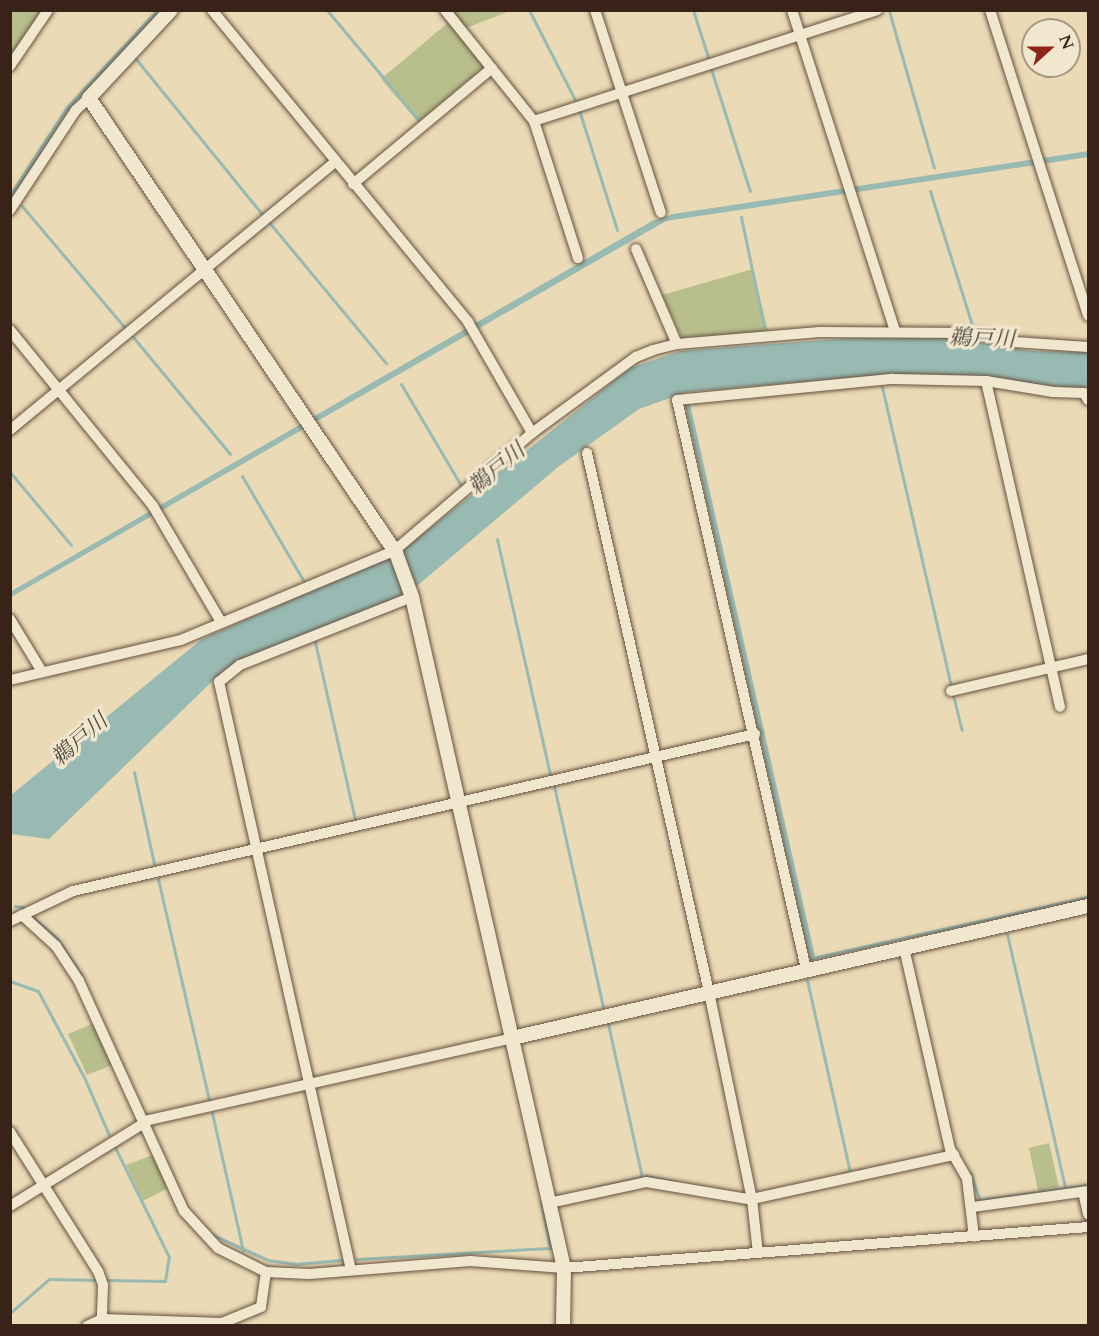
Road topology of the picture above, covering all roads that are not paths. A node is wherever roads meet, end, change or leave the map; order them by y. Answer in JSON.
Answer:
{"nodes":[{"id":1,"x":48,"y":10,"type":"edge"},
{"id":2,"x":171,"y":10,"type":"edge"},
{"id":3,"x":212,"y":10,"type":"edge"},
{"id":4,"x":445,"y":10,"type":"edge"},
{"id":5,"x":595,"y":10,"type":"edge"},
{"id":6,"x":792,"y":10,"type":"edge"},
{"id":7,"x":877,"y":10,"type":"edge"},
{"id":8,"x":990,"y":10,"type":"edge"},
{"id":9,"x":800,"y":35,"type":"junction"},
{"id":10,"x":10,"y":66,"type":"edge"},
{"id":11,"x":492,"y":68,"type":"junction"},
{"id":12,"x":621,"y":93,"type":"junction"},
{"id":13,"x":89,"y":98,"type":"junction"},
{"id":14,"x":534,"y":121,"type":"junction"},
{"id":15,"x":335,"y":162,"type":"junction"},
{"id":16,"x":353,"y":184,"type":"junction"},
{"id":17,"x":10,"y":210,"type":"edge"},
{"id":18,"x":661,"y":213,"type":"dead end"},
{"id":19,"x":636,"y":249,"type":"dead end"},
{"id":20,"x":578,"y":258,"type":"dead end"},
{"id":21,"x":205,"y":268,"type":"junction"},
{"id":22,"x":1089,"y":316,"type":"edge"},
{"id":23,"x":10,"y":330,"type":"edge"},
{"id":24,"x":895,"y":332,"type":"junction"},
{"id":25,"x":677,"y":344,"type":"junction"},
{"id":26,"x":1089,"y":347,"type":"edge"},
{"id":27,"x":986,"y":381,"type":"junction"},
{"id":28,"x":59,"y":390,"type":"junction"},
{"id":29,"x":1089,"y":400,"type":"edge"},
{"id":30,"x":10,"y":430,"type":"edge"},
{"id":31,"x":532,"y":433,"type":"junction"},
{"id":32,"x":586,"y":453,"type":"dead end"},
{"id":33,"x":395,"y":552,"type":"junction"},
{"id":34,"x":412,"y":597,"type":"junction"},
{"id":35,"x":10,"y":619,"type":"edge"},
{"id":36,"x":220,"y":622,"type":"junction"},
{"id":37,"x":1089,"y":659,"type":"edge"},
{"id":38,"x":1051,"y":668,"type":"junction"},
{"id":39,"x":41,"y":670,"type":"junction"},
{"id":40,"x":10,"y":680,"type":"edge"},
{"id":41,"x":951,"y":691,"type":"dead end"},
{"id":42,"x":1060,"y":707,"type":"dead end"},
{"id":43,"x":755,"y":734,"type":"junction"},
{"id":44,"x":655,"y":758,"type":"junction"},
{"id":45,"x":458,"y":803,"type":"junction"},
{"id":46,"x":256,"y":849,"type":"junction"},
{"id":47,"x":1089,"y":906,"type":"edge"},
{"id":48,"x":15,"y":915,"type":"edge"},
{"id":49,"x":904,"y":948,"type":"junction"},
{"id":50,"x":806,"y":969,"type":"junction"},
{"id":51,"x":709,"y":992,"type":"junction"},
{"id":52,"x":512,"y":1038,"type":"junction"},
{"id":53,"x":309,"y":1084,"type":"junction"},
{"id":54,"x":142,"y":1124,"type":"junction"},
{"id":55,"x":10,"y":1132,"type":"edge"},
{"id":56,"x":954,"y":1155,"type":"junction"},
{"id":57,"x":44,"y":1186,"type":"junction"},
{"id":58,"x":1086,"y":1191,"type":"edge"},
{"id":59,"x":752,"y":1200,"type":"junction"},
{"id":60,"x":549,"y":1203,"type":"junction"},
{"id":61,"x":10,"y":1206,"type":"edge"},
{"id":62,"x":973,"y":1207,"type":"junction"},
{"id":63,"x":1089,"y":1214,"type":"edge"},
{"id":64,"x":1089,"y":1227,"type":"edge"},
{"id":65,"x":974,"y":1236,"type":"junction"},
{"id":66,"x":758,"y":1253,"type":"junction"},
{"id":67,"x":564,"y":1268,"type":"junction"},
{"id":68,"x":351,"y":1270,"type":"junction"},
{"id":69,"x":266,"y":1272,"type":"junction"},
{"id":70,"x":102,"y":1319,"type":"junction"},
{"id":71,"x":222,"y":1324,"type":"edge"},
{"id":72,"x":87,"y":1326,"type":"edge"},
{"id":73,"x":563,"y":1326,"type":"edge"}],
"edges":[{"from":1,"to":10,"type":"street"},
{"from":2,"to":13,"type":"street"},
{"from":3,"to":15,"type":"street"},
{"from":4,"to":11,"type":"street"},
{"from":5,"to":12,"type":"street"},
{"from":6,"to":9,"type":"street"},
{"from":7,"to":9,"type":"street"},
{"from":8,"to":22,"type":"street"},
{"from":9,"to":12,"type":"street"},
{"from":9,"to":24,"type":"street"},
{"from":11,"to":14,"type":"street"},
{"from":11,"to":16,"type":"street"},
{"from":12,"to":14,"type":"street"},
{"from":12,"to":18,"type":"street"},
{"from":13,"to":17,"type":"street"},
{"from":13,"to":21,"type":"street"},
{"from":14,"to":20,"type":"street"},
{"from":15,"to":16,"type":"street"},
{"from":15,"to":21,"type":"street"},
{"from":16,"to":31,"type":"street"},
{"from":19,"to":25,"type":"street"},
{"from":21,"to":28,"type":"street"},
{"from":21,"to":33,"type":"street"},
{"from":23,"to":28,"type":"street"},
{"from":24,"to":25,"type":"street"},
{"from":24,"to":26,"type":"street"},
{"from":25,"to":31,"type":"street"},
{"from":27,"to":29,"type":"street"},
{"from":27,"to":38,"type":"street"},
{"from":27,"to":43,"type":"street"},
{"from":28,"to":30,"type":"street"},
{"from":28,"to":36,"type":"street"},
{"from":31,"to":33,"type":"street"},
{"from":32,"to":44,"type":"street"},
{"from":33,"to":34,"type":"street"},
{"from":33,"to":36,"type":"street"},
{"from":34,"to":45,"type":"street"},
{"from":34,"to":46,"type":"street"},
{"from":35,"to":39,"type":"street"},
{"from":36,"to":39,"type":"street"},
{"from":37,"to":38,"type":"street"},
{"from":38,"to":41,"type":"street"},
{"from":38,"to":42,"type":"street"},
{"from":39,"to":40,"type":"street"},
{"from":43,"to":44,"type":"street"},
{"from":43,"to":50,"type":"street"},
{"from":44,"to":45,"type":"street"},
{"from":44,"to":51,"type":"street"},
{"from":45,"to":46,"type":"street"},
{"from":45,"to":52,"type":"street"},
{"from":46,"to":48,"type":"street"},
{"from":46,"to":53,"type":"street"},
{"from":47,"to":49,"type":"street"},
{"from":48,"to":54,"type":"street"},
{"from":49,"to":50,"type":"street"},
{"from":49,"to":56,"type":"street"},
{"from":50,"to":51,"type":"street"},
{"from":51,"to":52,"type":"street"},
{"from":51,"to":59,"type":"street"},
{"from":52,"to":53,"type":"street"},
{"from":52,"to":60,"type":"street"},
{"from":53,"to":54,"type":"street"},
{"from":53,"to":68,"type":"street"},
{"from":54,"to":57,"type":"street"},
{"from":54,"to":69,"type":"street"},
{"from":55,"to":57,"type":"street"},
{"from":56,"to":59,"type":"street"},
{"from":56,"to":62,"type":"street"},
{"from":57,"to":61,"type":"street"},
{"from":57,"to":70,"type":"street"},
{"from":58,"to":62,"type":"street"},
{"from":58,"to":63,"type":"street"},
{"from":59,"to":60,"type":"street"},
{"from":59,"to":66,"type":"street"},
{"from":60,"to":67,"type":"street"},
{"from":62,"to":65,"type":"street"},
{"from":64,"to":65,"type":"street"},
{"from":65,"to":66,"type":"street"},
{"from":66,"to":67,"type":"street"},
{"from":67,"to":68,"type":"street"},
{"from":67,"to":73,"type":"street"},
{"from":68,"to":69,"type":"street"},
{"from":69,"to":71,"type":"street"},
{"from":70,"to":71,"type":"street"},
{"from":70,"to":72,"type":"street"}]}
